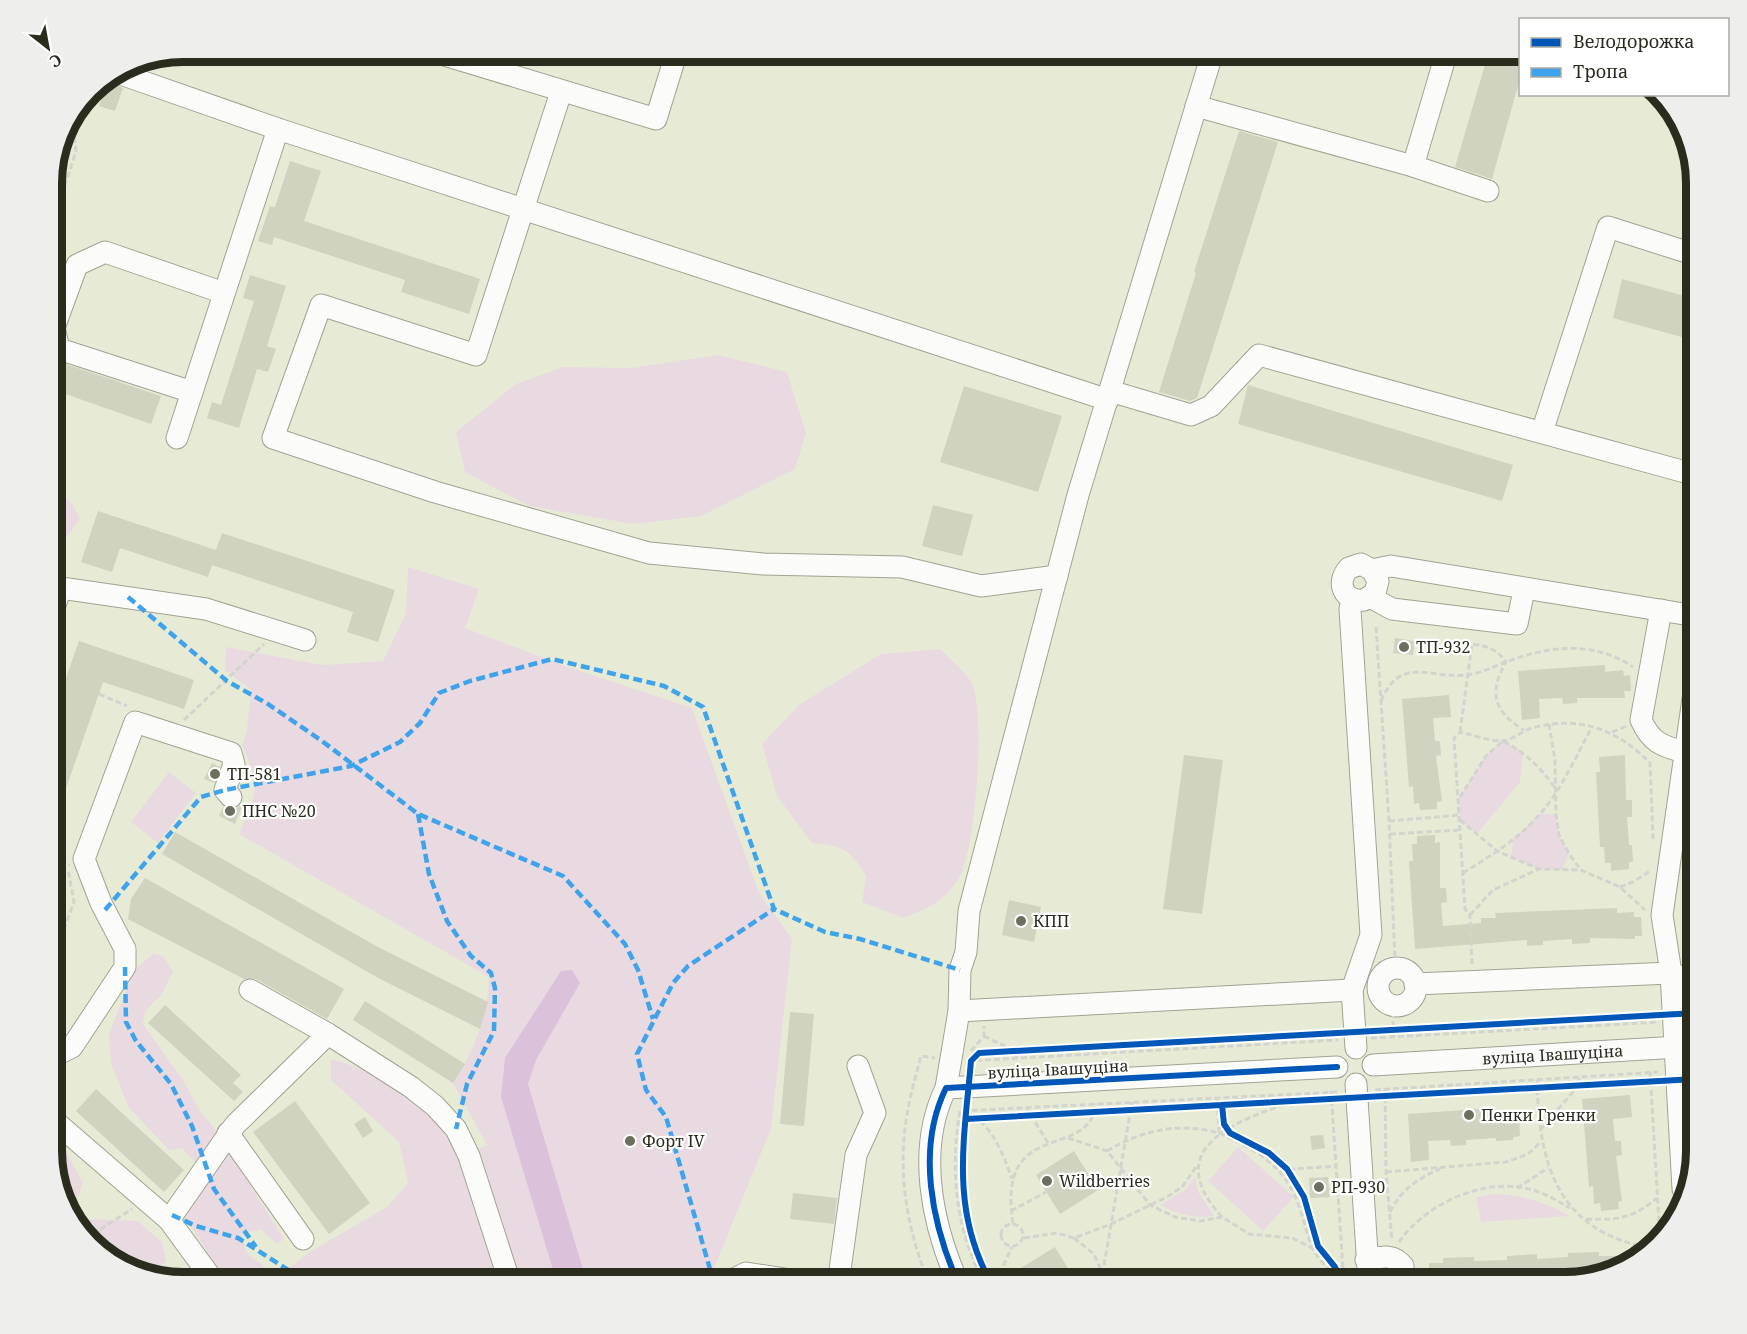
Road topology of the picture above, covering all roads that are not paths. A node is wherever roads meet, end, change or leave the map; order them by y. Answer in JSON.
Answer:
{"nodes":[{"id":1,"x":466,"y":62,"type":"edge"},
{"id":2,"x":674,"y":62,"type":"edge"},
{"id":3,"x":1210,"y":62,"type":"edge"},
{"id":4,"x":1444,"y":62,"type":"edge"},
{"id":5,"x":140,"y":70,"type":"edge"},
{"id":6,"x":561,"y":92,"type":"junction"},
{"id":7,"x":1196,"y":106,"type":"junction"},
{"id":8,"x":278,"y":129,"type":"junction"},
{"id":9,"x":1413,"y":166,"type":"junction"},
{"id":10,"x":1488,"y":191,"type":"dead end"},
{"id":11,"x":523,"y":209,"type":"junction"},
{"id":12,"x":1686,"y":252,"type":"edge"},
{"id":13,"x":224,"y":293,"type":"junction"},
{"id":14,"x":62,"y":306,"type":"edge"},
{"id":15,"x":62,"y":350,"type":"edge"},
{"id":16,"x":192,"y":392,"type":"junction"},
{"id":17,"x":1109,"y":396,"type":"junction"},
{"id":18,"x":1542,"y":432,"type":"junction"},
{"id":19,"x":177,"y":438,"type":"dead end"},
{"id":20,"x":1686,"y":472,"type":"edge"},
{"id":21,"x":1372,"y":570,"type":"junction"},
{"id":22,"x":1057,"y":576,"type":"junction"},
{"id":23,"x":62,"y":588,"type":"edge"},
{"id":24,"x":1524,"y":590,"type":"junction"},
{"id":25,"x":1361,"y":598,"type":"junction"},
{"id":26,"x":1661,"y":610,"type":"junction"},
{"id":27,"x":1686,"y":614,"type":"edge"},
{"id":28,"x":305,"y":640,"type":"dead end"},
{"id":29,"x":1686,"y":740,"type":"edge"},
{"id":30,"x":1684,"y":752,"type":"junction"},
{"id":31,"x":231,"y":797,"type":"dead end"},
{"id":32,"x":1671,"y":973,"type":"junction"},
{"id":33,"x":1686,"y":979,"type":"edge"},
{"id":34,"x":1415,"y":984,"type":"dead end"},
{"id":35,"x":250,"y":990,"type":"dead end"},
{"id":36,"x":1352,"y":990,"type":"junction"},
{"id":37,"x":959,"y":1011,"type":"junction"},
{"id":38,"x":328,"y":1034,"type":"junction"},
{"id":39,"x":1356,"y":1040,"type":"junction"},
{"id":40,"x":1686,"y":1046,"type":"edge"},
{"id":41,"x":1673,"y":1047,"type":"junction"},
{"id":42,"x":62,"y":1052,"type":"edge"},
{"id":43,"x":1373,"y":1065,"type":"junction"},
{"id":44,"x":858,"y":1066,"type":"dead end"},
{"id":45,"x":1329,"y":1067,"type":"junction"},
{"id":46,"x":945,"y":1088,"type":"junction"},
{"id":47,"x":1357,"y":1092,"type":"junction"},
{"id":48,"x":62,"y":1127,"type":"edge"},
{"id":49,"x":228,"y":1133,"type":"junction"},
{"id":50,"x":1682,"y":1178,"type":"edge"},
{"id":51,"x":169,"y":1220,"type":"junction"},
{"id":52,"x":303,"y":1239,"type":"dead end"},
{"id":53,"x":1366,"y":1260,"type":"junction"},
{"id":54,"x":207,"y":1272,"type":"edge"},
{"id":55,"x":506,"y":1272,"type":"edge"},
{"id":56,"x":840,"y":1272,"type":"edge"},
{"id":57,"x":953,"y":1272,"type":"edge"},
{"id":58,"x":1368,"y":1272,"type":"edge"},
{"id":59,"x":1403,"y":1272,"type":"edge"}],
"edges":[{"from":1,"to":6,"type":"street"},
{"from":2,"to":6,"type":"street"},
{"from":3,"to":7,"type":"street"},
{"from":4,"to":9,"type":"street"},
{"from":5,"to":8,"type":"street"},
{"from":6,"to":11,"type":"street"},
{"from":7,"to":9,"type":"street"},
{"from":7,"to":17,"type":"street"},
{"from":8,"to":11,"type":"street"},
{"from":8,"to":13,"type":"street"},
{"from":9,"to":10,"type":"street"},
{"from":11,"to":17,"type":"street"},
{"from":11,"to":22,"type":"street"},
{"from":12,"to":18,"type":"street"},
{"from":13,"to":14,"type":"street"},
{"from":13,"to":16,"type":"street"},
{"from":15,"to":16,"type":"street"},
{"from":16,"to":19,"type":"street"},
{"from":17,"to":18,"type":"street"},
{"from":17,"to":22,"type":"street"},
{"from":18,"to":20,"type":"street"},
{"from":21,"to":24,"type":"street"},
{"from":21,"to":25,"type":"street"},
{"from":21,"to":25,"type":"street"},
{"from":22,"to":37,"type":"street"},
{"from":23,"to":28,"type":"street"},
{"from":24,"to":25,"type":"street"},
{"from":24,"to":26,"type":"street"},
{"from":25,"to":36,"type":"street"},
{"from":26,"to":27,"type":"street"},
{"from":26,"to":30,"type":"street"},
{"from":29,"to":30,"type":"street"},
{"from":30,"to":32,"type":"street"},
{"from":31,"to":42,"type":"street"},
{"from":32,"to":33,"type":"street"},
{"from":32,"to":34,"type":"street"},
{"from":32,"to":41,"type":"street"},
{"from":35,"to":38,"type":"street"},
{"from":36,"to":37,"type":"street"},
{"from":36,"to":39,"type":"street"},
{"from":37,"to":46,"type":"street"},
{"from":38,"to":49,"type":"street"},
{"from":38,"to":55,"type":"street"},
{"from":39,"to":43,"type":"street"},
{"from":39,"to":45,"type":"street"},
{"from":40,"to":41,"type":"street","name":"вуліца Івашуціна"},
{"from":41,"to":43,"type":"street","name":"вуліца Івашуціна"},
{"from":41,"to":50,"type":"street"},
{"from":43,"to":47,"type":"street"},
{"from":44,"to":56,"type":"street"},
{"from":45,"to":46,"type":"street","name":"вуліца Івашуціна"},
{"from":45,"to":47,"type":"street"},
{"from":46,"to":57,"type":"street"},
{"from":47,"to":53,"type":"street"},
{"from":48,"to":51,"type":"street"},
{"from":49,"to":51,"type":"street"},
{"from":49,"to":52,"type":"street"},
{"from":51,"to":54,"type":"street"},
{"from":53,"to":58,"type":"street"},
{"from":53,"to":59,"type":"street"}]}
